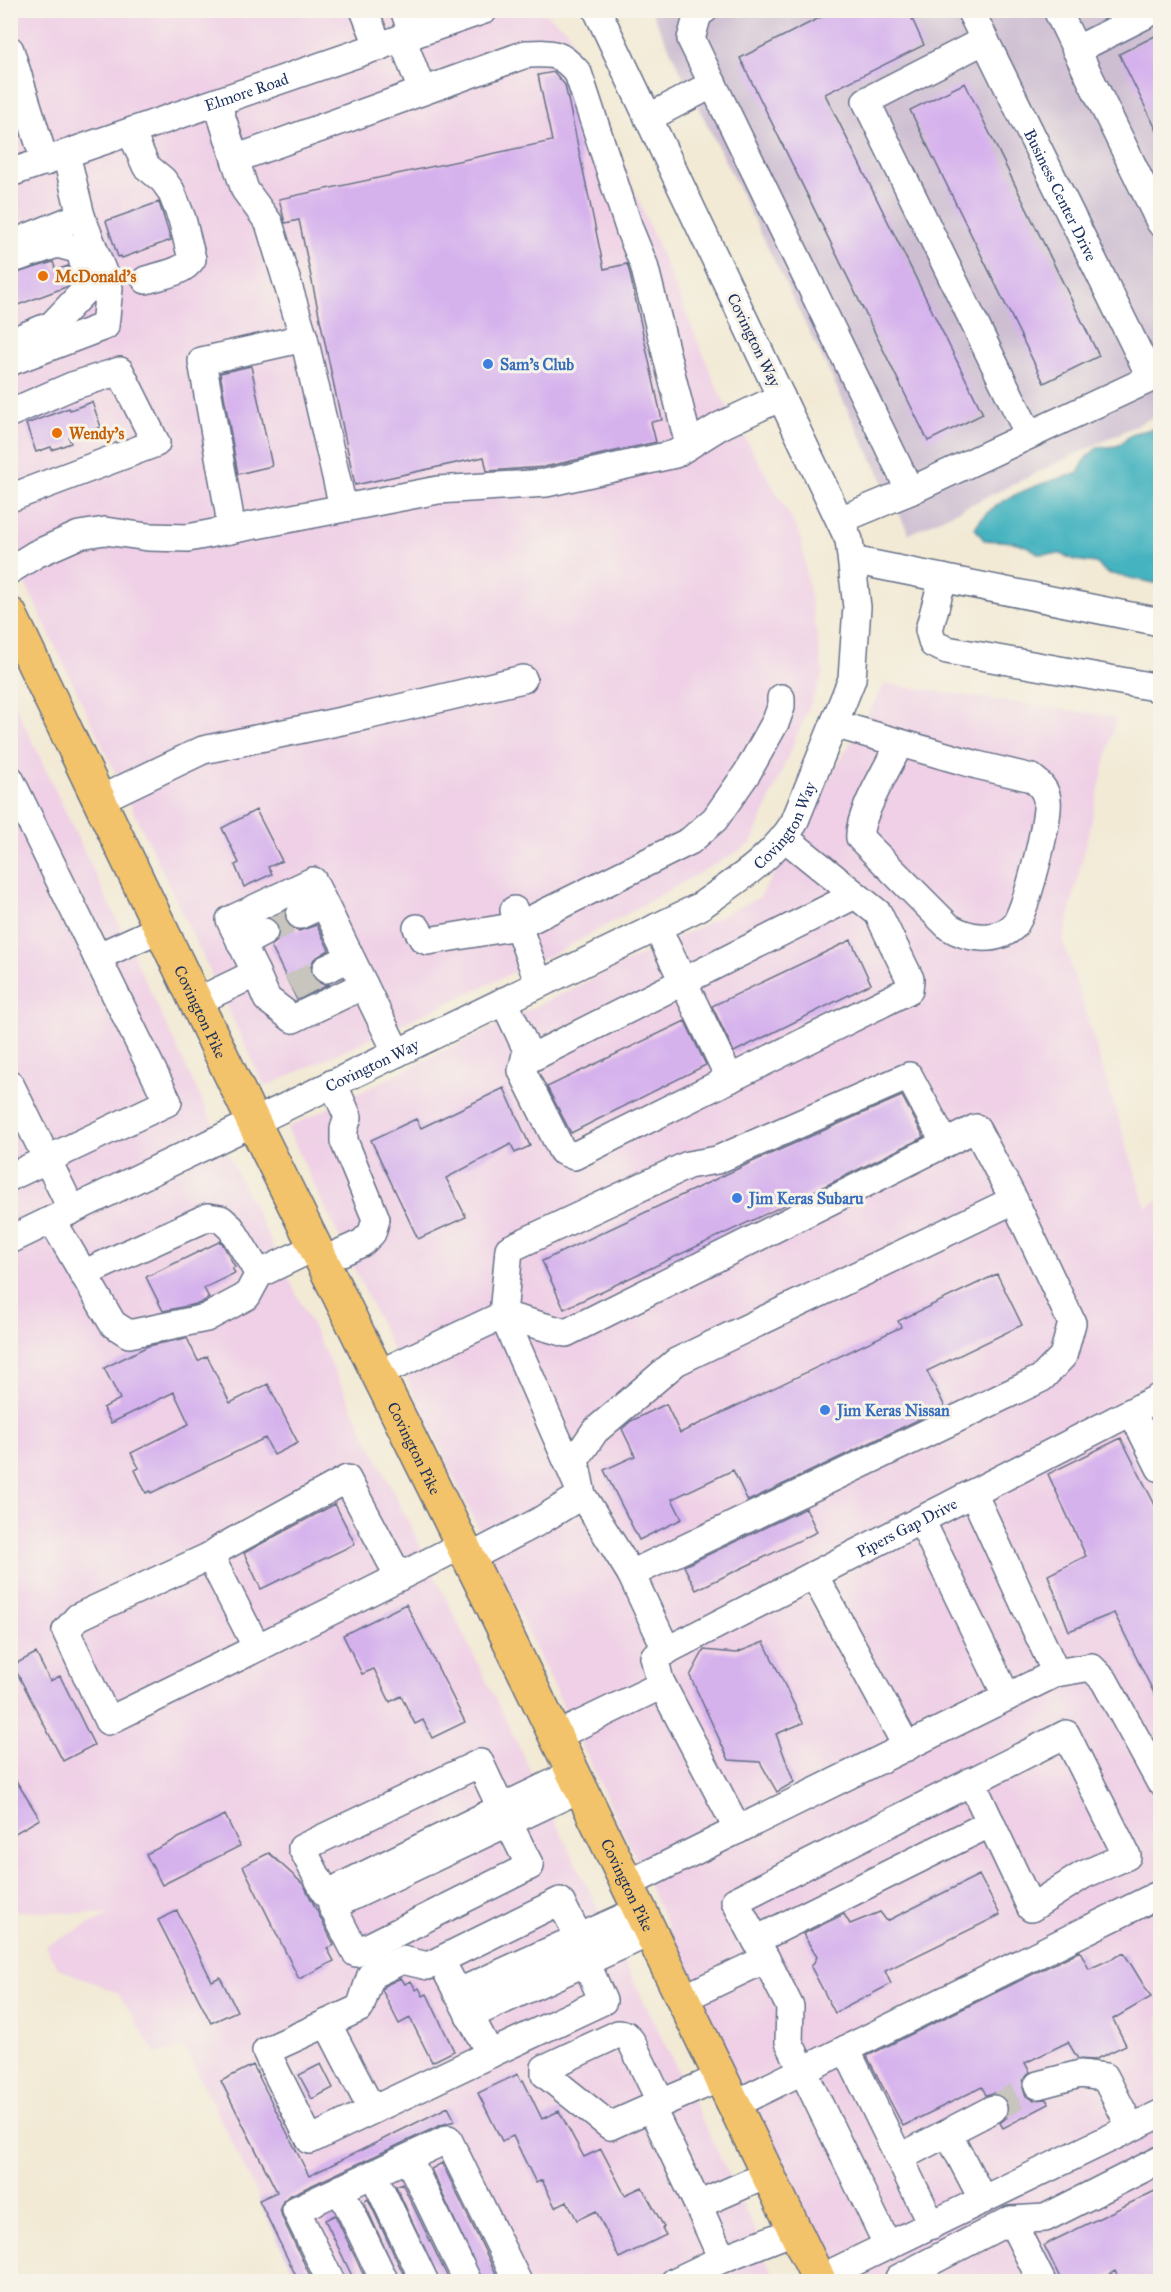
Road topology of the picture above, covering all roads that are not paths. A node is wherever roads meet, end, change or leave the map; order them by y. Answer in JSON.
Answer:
{"nodes":[{"id":1,"x":364,"y":10,"type":"edge"},
{"id":2,"x":484,"y":10,"type":"edge"},
{"id":3,"x":597,"y":10,"type":"edge"},
{"id":4,"x":970,"y":10,"type":"edge"},
{"id":5,"x":1057,"y":10,"type":"edge"},
{"id":6,"x":1155,"y":10,"type":"edge"},
{"id":7,"x":701,"y":12,"type":"edge"},
{"id":8,"x":400,"y":33,"type":"edge"},
{"id":9,"x":985,"y":40,"type":"junction"},
{"id":10,"x":10,"y":50,"type":"edge"},
{"id":11,"x":1076,"y":50,"type":"junction"},
{"id":12,"x":713,"y":84,"type":"junction"},
{"id":13,"x":422,"y":91,"type":"junction"},
{"id":14,"x":217,"y":102,"type":"junction"},
{"id":15,"x":648,"y":118,"type":"junction"},
{"id":16,"x":131,"y":132,"type":"junction"},
{"id":17,"x":55,"y":158,"type":"junction"},
{"id":18,"x":235,"y":159,"type":"junction"},
{"id":19,"x":10,"y":173,"type":"edge"},
{"id":20,"x":81,"y":216,"type":"junction"},
{"id":21,"x":1161,"y":222,"type":"edge"},
{"id":22,"x":10,"y":243,"type":"edge"},
{"id":23,"x":10,"y":260,"type":"edge"},
{"id":24,"x":146,"y":280,"type":"dead end"},
{"id":25,"x":304,"y":338,"type":"junction"},
{"id":26,"x":10,"y":342,"type":"edge"},
{"id":27,"x":10,"y":362,"type":"edge"},
{"id":28,"x":1156,"y":376,"type":"edge"},
{"id":29,"x":781,"y":397,"type":"junction"},
{"id":30,"x":10,"y":413,"type":"edge"},
{"id":31,"x":1029,"y":435,"type":"junction"},
{"id":32,"x":689,"y":445,"type":"junction"},
{"id":33,"x":910,"y":491,"type":"junction"},
{"id":34,"x":11,"y":495,"type":"edge"},
{"id":35,"x":344,"y":507,"type":"junction"},
{"id":36,"x":840,"y":520,"type":"junction"},
{"id":37,"x":230,"y":530,"type":"junction"},
{"id":38,"x":852,"y":560,"type":"junction"},
{"id":39,"x":10,"y":570,"type":"edge"},
{"id":40,"x":943,"y":578,"type":"junction"},
{"id":41,"x":1161,"y":621,"type":"edge"},
{"id":42,"x":12,"y":624,"type":"edge"},
{"id":43,"x":522,"y":679,"type":"dead end"},
{"id":44,"x":1161,"y":688,"type":"edge"},
{"id":45,"x":781,"y":698,"type":"dead end"},
{"id":46,"x":834,"y":724,"type":"junction"},
{"id":47,"x":900,"y":743,"type":"junction"},
{"id":48,"x":10,"y":779,"type":"edge"},
{"id":49,"x":99,"y":800,"type":"junction"},
{"id":50,"x":784,"y":838,"type":"junction"},
{"id":51,"x":855,"y":895,"type":"junction"},
{"id":52,"x":324,"y":904,"type":"junction"},
{"id":53,"x":300,"y":915,"type":"tunnel mouth"},
{"id":54,"x":516,"y":918,"type":"junction"},
{"id":55,"x":657,"y":927,"type":"junction"},
{"id":56,"x":160,"y":928,"type":"junction"},
{"id":57,"x":417,"y":928,"type":"dead end"},
{"id":58,"x":97,"y":957,"type":"junction"},
{"id":59,"x":350,"y":958,"type":"junction"},
{"id":60,"x":326,"y":969,"type":"tunnel mouth"},
{"id":61,"x":256,"y":973,"type":"junction"},
{"id":62,"x":683,"y":982,"type":"junction"},
{"id":63,"x":539,"y":984,"type":"junction"},
{"id":64,"x":364,"y":985,"type":"junction"},
{"id":65,"x":504,"y":1001,"type":"junction"},
{"id":66,"x":196,"y":1002,"type":"junction"},
{"id":67,"x":397,"y":1053,"type":"junction"},
{"id":68,"x":525,"y":1061,"type":"junction"},
{"id":69,"x":730,"y":1079,"type":"junction"},
{"id":70,"x":333,"y":1083,"type":"junction"},
{"id":71,"x":10,"y":1084,"type":"edge"},
{"id":72,"x":253,"y":1121,"type":"junction"},
{"id":73,"x":945,"y":1143,"type":"junction"},
{"id":74,"x":47,"y":1160,"type":"junction"},
{"id":75,"x":10,"y":1177,"type":"edge"},
{"id":76,"x":1014,"y":1200,"type":"junction"},
{"id":77,"x":62,"y":1215,"type":"junction"},
{"id":78,"x":10,"y":1240,"type":"edge"},
{"id":79,"x":319,"y":1254,"type":"junction"},
{"id":80,"x":83,"y":1274,"type":"junction"},
{"id":81,"x":259,"y":1275,"type":"junction"},
{"id":82,"x":503,"y":1315,"type":"junction"},
{"id":83,"x":378,"y":1374,"type":"junction"},
{"id":84,"x":1161,"y":1397,"type":"edge"},
{"id":85,"x":1132,"y":1412,"type":"junction"},
{"id":86,"x":1161,"y":1468,"type":"edge"},
{"id":87,"x":974,"y":1493,"type":"junction"},
{"id":88,"x":582,"y":1495,"type":"junction"},
{"id":89,"x":921,"y":1520,"type":"junction"},
{"id":90,"x":465,"y":1551,"type":"junction"},
{"id":91,"x":210,"y":1556,"type":"junction"},
{"id":92,"x":631,"y":1574,"type":"junction"},
{"id":93,"x":814,"y":1575,"type":"junction"},
{"id":94,"x":399,"y":1577,"type":"junction"},
{"id":95,"x":257,"y":1648,"type":"junction"},
{"id":96,"x":661,"y":1654,"type":"junction"},
{"id":97,"x":1056,"y":1673,"type":"junction"},
{"id":98,"x":662,"y":1684,"type":"junction"},
{"id":99,"x":1007,"y":1697,"type":"junction"},
{"id":100,"x":556,"y":1736,"type":"junction"},
{"id":101,"x":907,"y":1747,"type":"junction"},
{"id":102,"x":577,"y":1780,"type":"junction"},
{"id":103,"x":971,"y":1781,"type":"junction"},
{"id":104,"x":1161,"y":1782,"type":"edge"},
{"id":105,"x":504,"y":1815,"type":"junction"},
{"id":106,"x":991,"y":1823,"type":"junction"},
{"id":107,"x":738,"y":1830,"type":"junction"},
{"id":108,"x":1161,"y":1894,"type":"edge"},
{"id":109,"x":329,"y":1900,"type":"junction"},
{"id":110,"x":640,"y":1909,"type":"junction"},
{"id":111,"x":761,"y":1949,"type":"junction"},
{"id":112,"x":583,"y":1950,"type":"junction"},
{"id":113,"x":441,"y":1961,"type":"junction"},
{"id":114,"x":684,"y":1998,"type":"junction"},
{"id":115,"x":463,"y":2005,"type":"junction"},
{"id":116,"x":327,"y":2023,"type":"junction"},
{"id":117,"x":846,"y":2049,"type":"junction"},
{"id":118,"x":490,"y":2054,"type":"junction"},
{"id":119,"x":801,"y":2071,"type":"junction"},
{"id":120,"x":1038,"y":2085,"type":"tunnel mouth"},
{"id":121,"x":728,"y":2090,"type":"junction"},
{"id":122,"x":993,"y":2109,"type":"tunnel mouth"},
{"id":123,"x":372,"y":2110,"type":"junction"},
{"id":124,"x":1161,"y":2114,"type":"edge"},
{"id":125,"x":1131,"y":2128,"type":"junction"},
{"id":126,"x":948,"y":2133,"type":"junction"},
{"id":127,"x":408,"y":2157,"type":"junction"},
{"id":128,"x":899,"y":2158,"type":"junction"},
{"id":129,"x":1161,"y":2160,"type":"edge"},
{"id":130,"x":373,"y":2174,"type":"junction"},
{"id":131,"x":769,"y":2174,"type":"junction"},
{"id":132,"x":340,"y":2189,"type":"junction"},
{"id":133,"x":983,"y":2200,"type":"junction"},
{"id":134,"x":698,"y":2205,"type":"junction"},
{"id":135,"x":1011,"y":2220,"type":"junction"},
{"id":136,"x":932,"y":2225,"type":"junction"},
{"id":137,"x":796,"y":2230,"type":"junction"},
{"id":138,"x":888,"y":2246,"type":"junction"},
{"id":139,"x":722,"y":2259,"type":"junction"},
{"id":140,"x":819,"y":2280,"type":"edge"},
{"id":141,"x":331,"y":2282,"type":"edge"},
{"id":142,"x":385,"y":2282,"type":"edge"},
{"id":143,"x":425,"y":2282,"type":"edge"},
{"id":144,"x":468,"y":2282,"type":"edge"},
{"id":145,"x":518,"y":2282,"type":"edge"},
{"id":146,"x":674,"y":2282,"type":"edge"},
{"id":147,"x":901,"y":2282,"type":"edge"},
{"id":148,"x":1042,"y":2282,"type":"edge"}],
"edges":[{"from":1,"to":8,"type":"street"},
{"from":2,"to":8,"type":"street","name":"Elmore Road"},
{"from":3,"to":15,"type":"street","name":"Covington Way"},
{"from":4,"to":9,"type":"street","name":"Business Center Drive"},
{"from":5,"to":11,"type":"street"},
{"from":6,"to":11,"type":"street"},
{"from":7,"to":12,"type":"street"},
{"from":8,"to":13,"type":"street"},
{"from":8,"to":14,"type":"street","name":"Elmore Road"},
{"from":9,"to":28,"type":"street","name":"Business Center Drive"},
{"from":9,"to":31,"type":"street"},
{"from":10,"to":17,"type":"street"},
{"from":11,"to":21,"type":"street"},
{"from":12,"to":15,"type":"street"},
{"from":12,"to":33,"type":"street"},
{"from":13,"to":18,"type":"street"},
{"from":13,"to":32,"type":"street"},
{"from":14,"to":16,"type":"street","name":"Elmore Road"},
{"from":14,"to":18,"type":"street"},
{"from":15,"to":29,"type":"street","name":"Covington Way"},
{"from":16,"to":17,"type":"street","name":"Elmore Road"},
{"from":16,"to":24,"type":"street"},
{"from":17,"to":19,"type":"street","name":"Elmore Road"},
{"from":17,"to":20,"type":"street"},
{"from":18,"to":25,"type":"street"},
{"from":20,"to":22,"type":"street"},
{"from":20,"to":27,"type":"street"},
{"from":23,"to":26,"type":"street"},
{"from":25,"to":35,"type":"street"},
{"from":25,"to":37,"type":"street"},
{"from":28,"to":31,"type":"street","name":"Business Center Drive"},
{"from":29,"to":32,"type":"street"},
{"from":29,"to":36,"type":"street","name":"Covington Way"},
{"from":30,"to":34,"type":"street"},
{"from":31,"to":33,"type":"street","name":"Business Center Drive"},
{"from":32,"to":35,"type":"street"},
{"from":33,"to":36,"type":"street","name":"Business Center Drive"},
{"from":35,"to":37,"type":"street"},
{"from":36,"to":38,"type":"street","name":"Covington Way"},
{"from":37,"to":39,"type":"street"},
{"from":38,"to":40,"type":"street"},
{"from":38,"to":46,"type":"street","name":"Covington Way"},
{"from":40,"to":41,"type":"street"},
{"from":40,"to":44,"type":"street"},
{"from":42,"to":49,"type":"main road","name":"Covington Pike"},
{"from":43,"to":49,"type":"street"},
{"from":45,"to":54,"type":"street"},
{"from":46,"to":47,"type":"street"},
{"from":46,"to":50,"type":"street","name":"Covington Way"},
{"from":47,"to":47,"type":"street"},
{"from":48,"to":58,"type":"street"},
{"from":49,"to":56,"type":"main road","name":"Covington Pike"},
{"from":50,"to":51,"type":"street"},
{"from":50,"to":55,"type":"street","name":"Covington Way"},
{"from":51,"to":62,"type":"street"},
{"from":51,"to":69,"type":"street"},
{"from":52,"to":53,"type":"street"},
{"from":52,"to":59,"type":"street"},
{"from":52,"to":61,"type":"street"},
{"from":54,"to":57,"type":"street"},
{"from":54,"to":63,"type":"street"},
{"from":55,"to":62,"type":"street"},
{"from":55,"to":63,"type":"street","name":"Covington Way"},
{"from":56,"to":58,"type":"street"},
{"from":56,"to":66,"type":"main road","name":"Covington Pike"},
{"from":58,"to":74,"type":"street"},
{"from":59,"to":60,"type":"street"},
{"from":59,"to":64,"type":"street"},
{"from":61,"to":64,"type":"street"},
{"from":61,"to":66,"type":"street"},
{"from":62,"to":68,"type":"street"},
{"from":62,"to":69,"type":"street"},
{"from":63,"to":65,"type":"street","name":"Covington Way"},
{"from":64,"to":67,"type":"street"},
{"from":65,"to":67,"type":"street","name":"Covington Way"},
{"from":65,"to":68,"type":"street"},
{"from":66,"to":72,"type":"main road","name":"Covington Pike"},
{"from":67,"to":70,"type":"street","name":"Covington Way"},
{"from":68,"to":69,"type":"street"},
{"from":70,"to":72,"type":"street","name":"Covington Way"},
{"from":70,"to":79,"type":"street"},
{"from":71,"to":74,"type":"street"},
{"from":72,"to":77,"type":"street","name":"Covington Way"},
{"from":72,"to":79,"type":"main road","name":"Covington Pike"},
{"from":73,"to":76,"type":"street"},
{"from":73,"to":82,"type":"street"},
{"from":73,"to":82,"type":"street"},
{"from":74,"to":75,"type":"street"},
{"from":74,"to":77,"type":"street"},
{"from":76,"to":88,"type":"street"},
{"from":76,"to":92,"type":"street"},
{"from":77,"to":78,"type":"street","name":"Covington Way"},
{"from":77,"to":80,"type":"street"},
{"from":79,"to":81,"type":"street"},
{"from":79,"to":83,"type":"main road","name":"Covington Pike"},
{"from":80,"to":81,"type":"street"},
{"from":80,"to":81,"type":"street"},
{"from":82,"to":83,"type":"street"},
{"from":82,"to":88,"type":"street"},
{"from":83,"to":90,"type":"main road","name":"Covington Pike"},
{"from":84,"to":85,"type":"street","name":"Pipers Gap Drive"},
{"from":85,"to":86,"type":"street"},
{"from":85,"to":87,"type":"street","name":"Pipers Gap Drive"},
{"from":87,"to":89,"type":"street","name":"Pipers Gap Drive"},
{"from":87,"to":97,"type":"street"},
{"from":88,"to":90,"type":"street"},
{"from":88,"to":92,"type":"street"},
{"from":89,"to":93,"type":"street","name":"Pipers Gap Drive"},
{"from":89,"to":99,"type":"street"},
{"from":90,"to":94,"type":"street"},
{"from":90,"to":100,"type":"main road","name":"Covington Pike"},
{"from":91,"to":94,"type":"street"},
{"from":91,"to":95,"type":"street"},
{"from":91,"to":95,"type":"street"},
{"from":92,"to":96,"type":"street"},
{"from":93,"to":96,"type":"street","name":"Pipers Gap Drive"},
{"from":93,"to":101,"type":"street"},
{"from":94,"to":95,"type":"street"},
{"from":96,"to":98,"type":"street"},
{"from":97,"to":99,"type":"street"},
{"from":97,"to":104,"type":"street"},
{"from":98,"to":100,"type":"street"},
{"from":98,"to":107,"type":"street"},
{"from":99,"to":101,"type":"street"},
{"from":100,"to":102,"type":"main road","name":"Covington Pike"},
{"from":101,"to":107,"type":"street"},
{"from":102,"to":105,"type":"street"},
{"from":102,"to":110,"type":"main road","name":"Covington Pike"},
{"from":103,"to":106,"type":"street"},
{"from":103,"to":106,"type":"street"},
{"from":103,"to":111,"type":"street"},
{"from":105,"to":109,"type":"street"},
{"from":105,"to":109,"type":"street"},
{"from":105,"to":109,"type":"street"},
{"from":106,"to":111,"type":"street"},
{"from":107,"to":110,"type":"street"},
{"from":108,"to":117,"type":"street"},
{"from":110,"to":112,"type":"street"},
{"from":110,"to":114,"type":"main road","name":"Covington Pike"},
{"from":111,"to":114,"type":"street"},
{"from":111,"to":119,"type":"street"},
{"from":112,"to":113,"type":"street"},
{"from":112,"to":115,"type":"street"},
{"from":112,"to":118,"type":"street"},
{"from":113,"to":115,"type":"street"},
{"from":113,"to":116,"type":"street"},
{"from":114,"to":121,"type":"main road","name":"Covington Pike"},
{"from":115,"to":118,"type":"street"},
{"from":116,"to":123,"type":"street"},
{"from":116,"to":123,"type":"street"},
{"from":117,"to":119,"type":"street"},
{"from":117,"to":128,"type":"street"},
{"from":118,"to":123,"type":"street"},
{"from":119,"to":121,"type":"street"},
{"from":119,"to":138,"type":"street"},
{"from":120,"to":125,"type":"street"},
{"from":121,"to":131,"type":"main road","name":"Covington Pike"},
{"from":121,"to":134,"type":"street"},
{"from":122,"to":126,"type":"street"},
{"from":124,"to":125,"type":"street"},
{"from":125,"to":133,"type":"street"},
{"from":126,"to":128,"type":"street"},
{"from":126,"to":133,"type":"street"},
{"from":127,"to":130,"type":"street"},
{"from":127,"to":144,"type":"street"},
{"from":127,"to":145,"type":"street"},
{"from":128,"to":136,"type":"street"},
{"from":129,"to":135,"type":"street"},
{"from":130,"to":132,"type":"street"},
{"from":130,"to":143,"type":"street"},
{"from":131,"to":134,"type":"street"},
{"from":131,"to":137,"type":"main road","name":"Covington Pike"},
{"from":132,"to":141,"type":"street"},
{"from":132,"to":142,"type":"street"},
{"from":133,"to":136,"type":"street"},
{"from":134,"to":139,"type":"street"},
{"from":135,"to":147,"type":"street"},
{"from":135,"to":148,"type":"street"},
{"from":136,"to":138,"type":"street"},
{"from":137,"to":139,"type":"street"},
{"from":137,"to":140,"type":"main road","name":"Covington Pike"},
{"from":138,"to":140,"type":"street"},
{"from":139,"to":146,"type":"street"}]}
